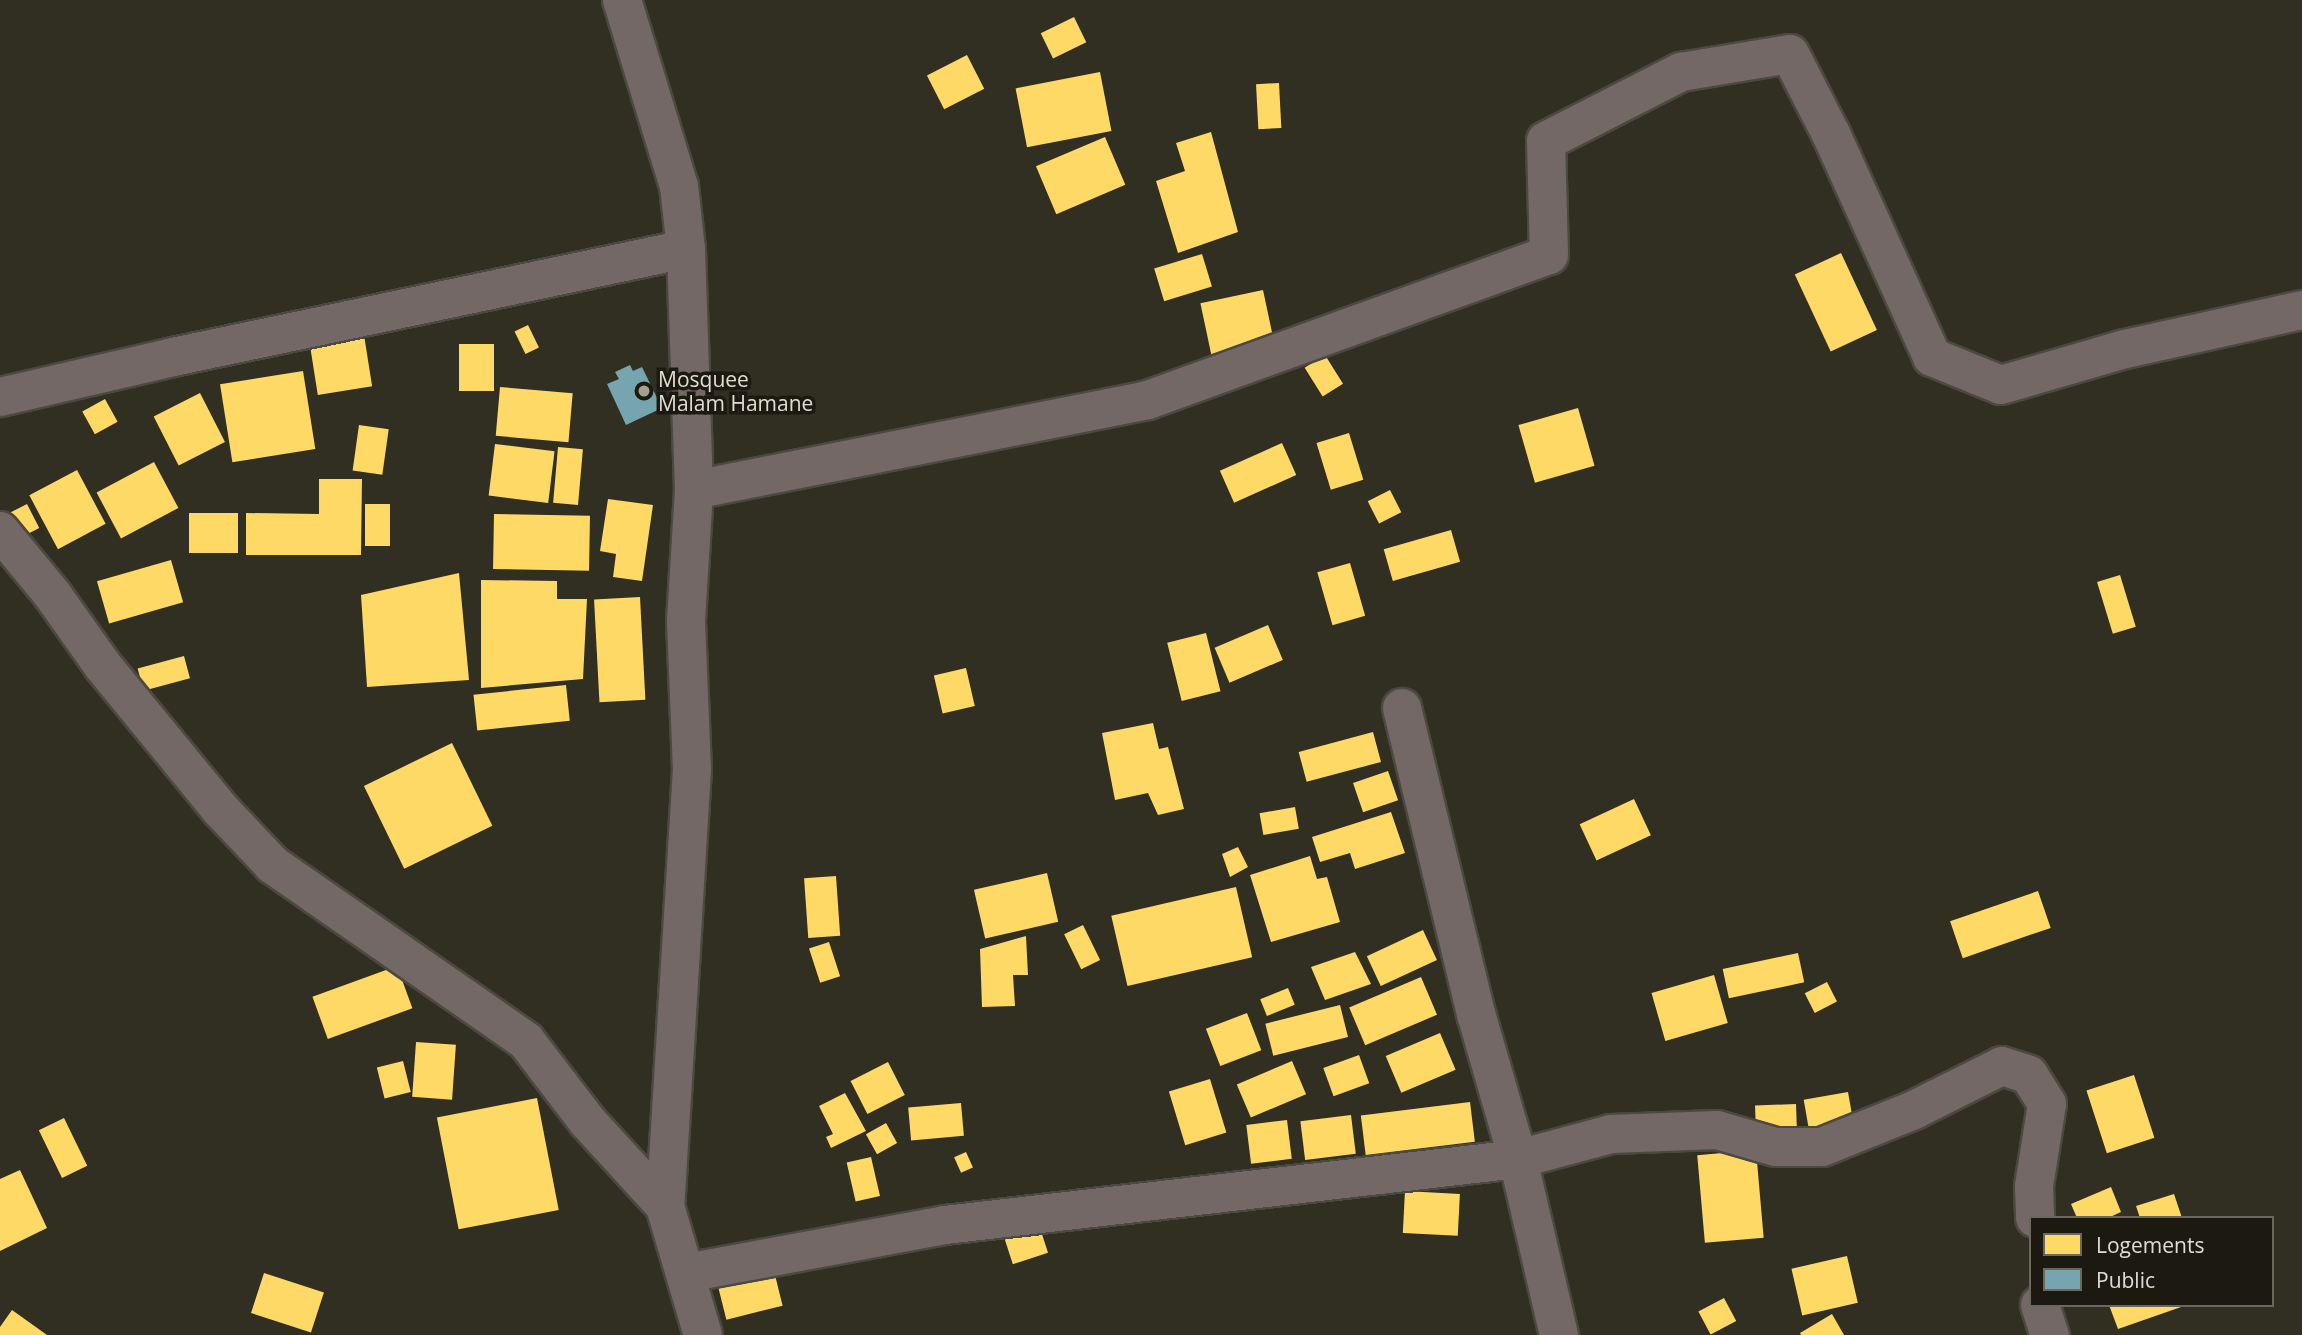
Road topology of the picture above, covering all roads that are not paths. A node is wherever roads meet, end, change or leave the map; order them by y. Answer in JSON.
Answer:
{"nodes":[{"id":1,"x":622,"y":0,"type":"edge"},
{"id":2,"x":686,"y":249,"type":"junction"},
{"id":3,"x":2302,"y":310,"type":"edge"},
{"id":4,"x":0,"y":397,"type":"edge"},
{"id":5,"x":694,"y":490,"type":"junction"},
{"id":6,"x":0,"y":531,"type":"edge"},
{"id":7,"x":1402,"y":708,"type":"dead end"},
{"id":8,"x":1518,"y":1159,"type":"junction"},
{"id":9,"x":665,"y":1206,"type":"junction"},
{"id":10,"x":2035,"y":1216,"type":"edge"},
{"id":11,"x":686,"y":1273,"type":"junction"},
{"id":12,"x":2041,"y":1307,"type":"edge"},
{"id":13,"x":704,"y":1335,"type":"edge"},
{"id":14,"x":1559,"y":1335,"type":"edge"},
{"id":15,"x":2050,"y":1335,"type":"edge"}],
"edges":[{"from":1,"to":2,"type":"street"},
{"from":2,"to":4,"type":"street"},
{"from":2,"to":5,"type":"street"},
{"from":3,"to":5,"type":"street"},
{"from":5,"to":9,"type":"street"},
{"from":6,"to":9,"type":"street"},
{"from":7,"to":8,"type":"street"},
{"from":8,"to":10,"type":"street"},
{"from":8,"to":11,"type":"street"},
{"from":8,"to":14,"type":"street"},
{"from":9,"to":11,"type":"street"},
{"from":11,"to":13,"type":"street"},
{"from":12,"to":15,"type":"street"}]}
